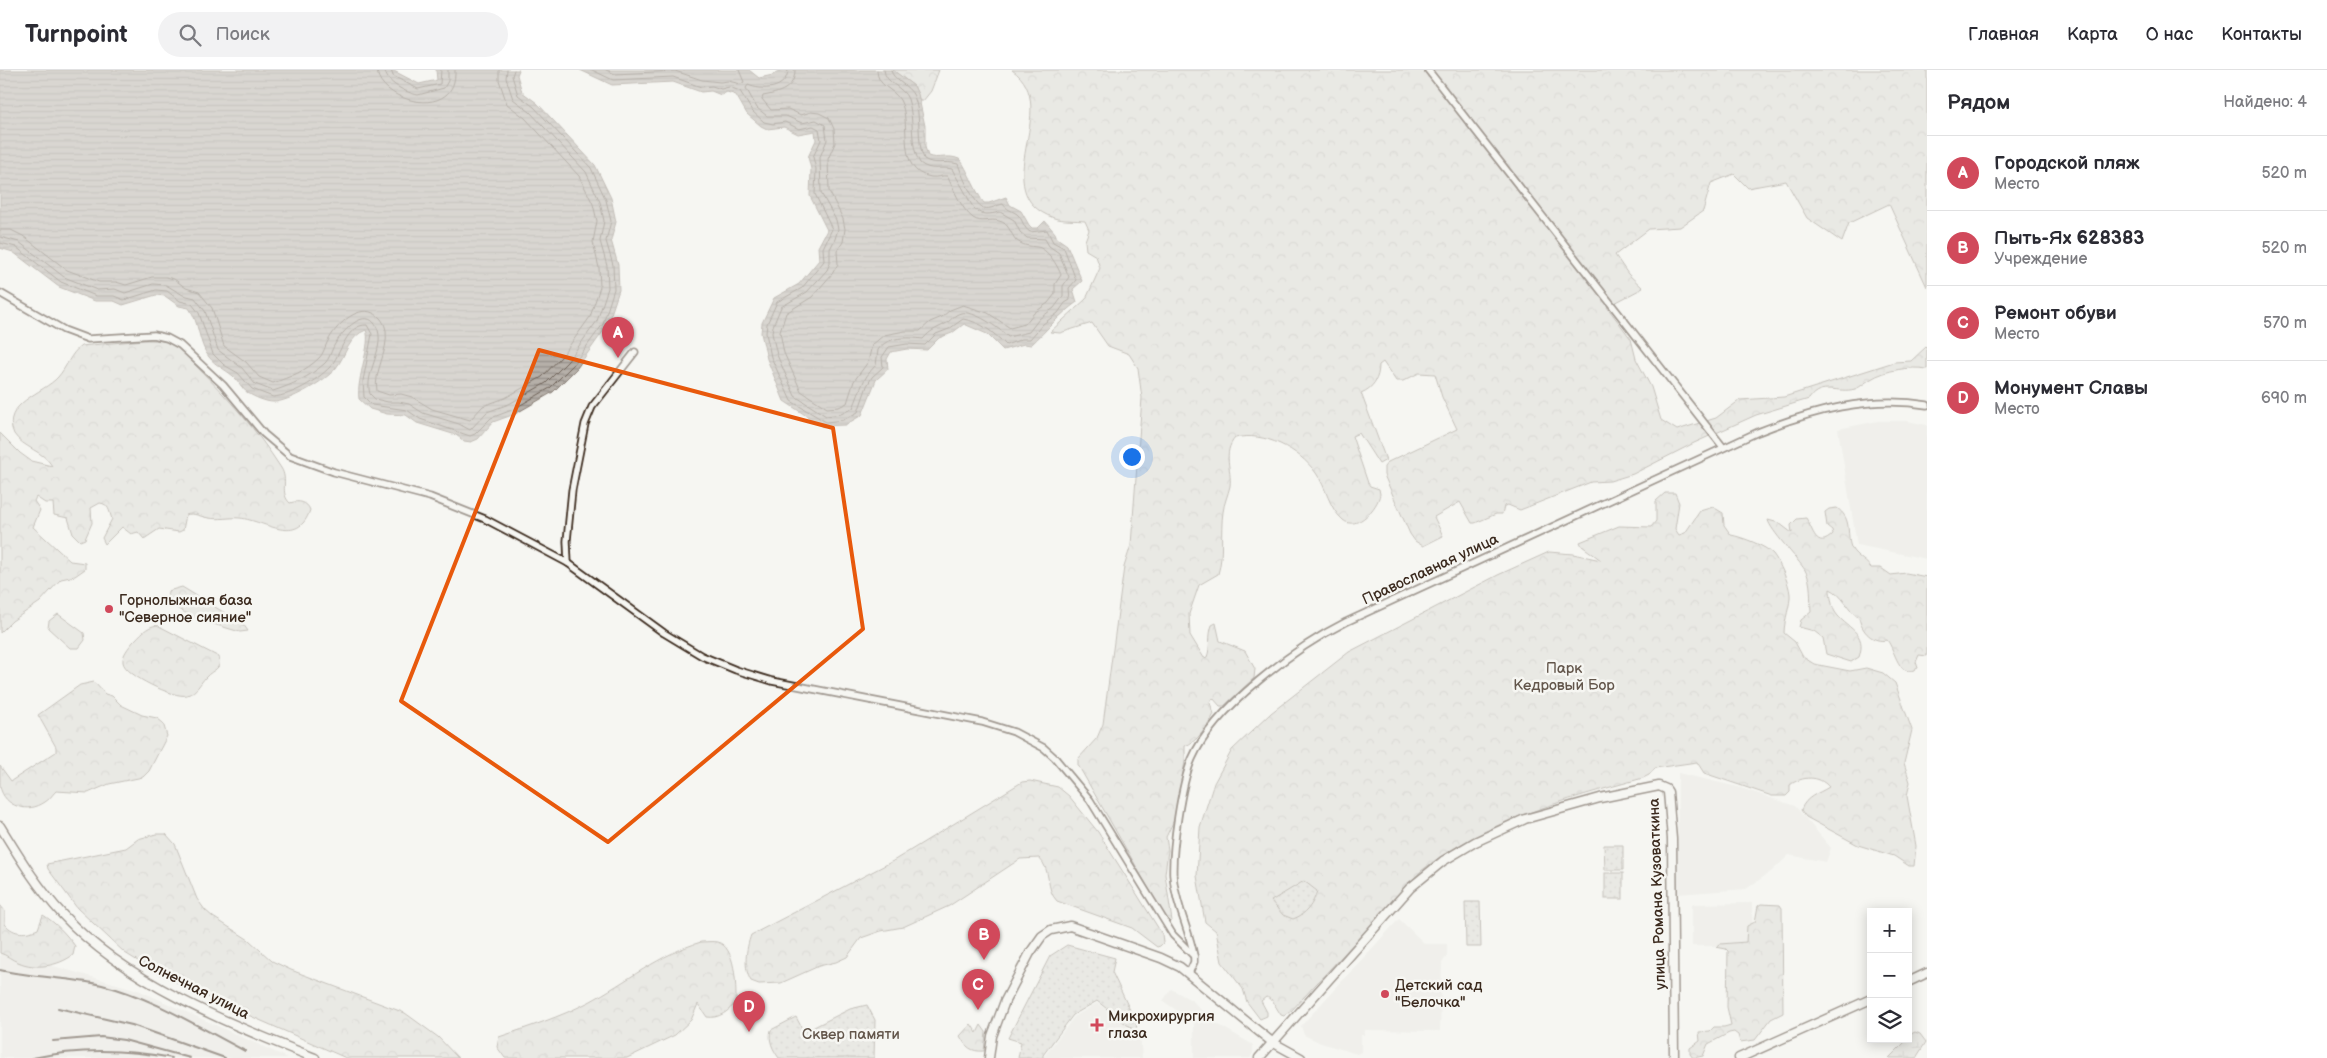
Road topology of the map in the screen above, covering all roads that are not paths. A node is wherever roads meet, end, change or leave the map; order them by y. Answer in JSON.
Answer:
{"nodes":[{"id":1,"x":1428,"y":70,"type":"edge"},
{"id":2,"x":0,"y":293,"type":"edge"},
{"id":3,"x":635,"y":352,"type":"dead end"},
{"id":4,"x":1927,"y":405,"type":"edge"},
{"id":5,"x":1723,"y":447,"type":"junction"},
{"id":6,"x":568,"y":563,"type":"junction"},
{"id":7,"x":0,"y":826,"type":"edge"},
{"id":8,"x":1194,"y":956,"type":"junction"},
{"id":9,"x":1189,"y":973,"type":"junction"},
{"id":10,"x":1927,"y":973,"type":"edge"},
{"id":11,"x":1912,"y":980,"type":"edge"},
{"id":12,"x":1867,"y":1001,"type":"edge"},
{"id":13,"x":1272,"y":1042,"type":"junction"},
{"id":14,"x":315,"y":1058,"type":"edge"},
{"id":15,"x":989,"y":1058,"type":"edge"},
{"id":16,"x":1259,"y":1058,"type":"edge"},
{"id":17,"x":1301,"y":1058,"type":"edge"},
{"id":18,"x":1674,"y":1058,"type":"edge"},
{"id":19,"x":1740,"y":1058,"type":"edge"}],
"edges":[{"from":1,"to":5,"type":"street"},
{"from":2,"to":6,"type":"street"},
{"from":3,"to":6,"type":"street"},
{"from":4,"to":5,"type":"street","name":"Православная улица"},
{"from":5,"to":8,"type":"street","name":"Православная улица"},
{"from":6,"to":8,"type":"street"},
{"from":7,"to":14,"type":"street","name":"Солнечная улица"},
{"from":8,"to":9,"type":"street"},
{"from":9,"to":13,"type":"street"},
{"from":9,"to":15,"type":"street"},
{"from":10,"to":11,"type":"street"},
{"from":12,"to":19,"type":"street"},
{"from":13,"to":16,"type":"street","name":"улица Романа Кузоваткина"},
{"from":13,"to":17,"type":"street"},
{"from":13,"to":18,"type":"street","name":"улица Романа Кузоваткина"}]}
